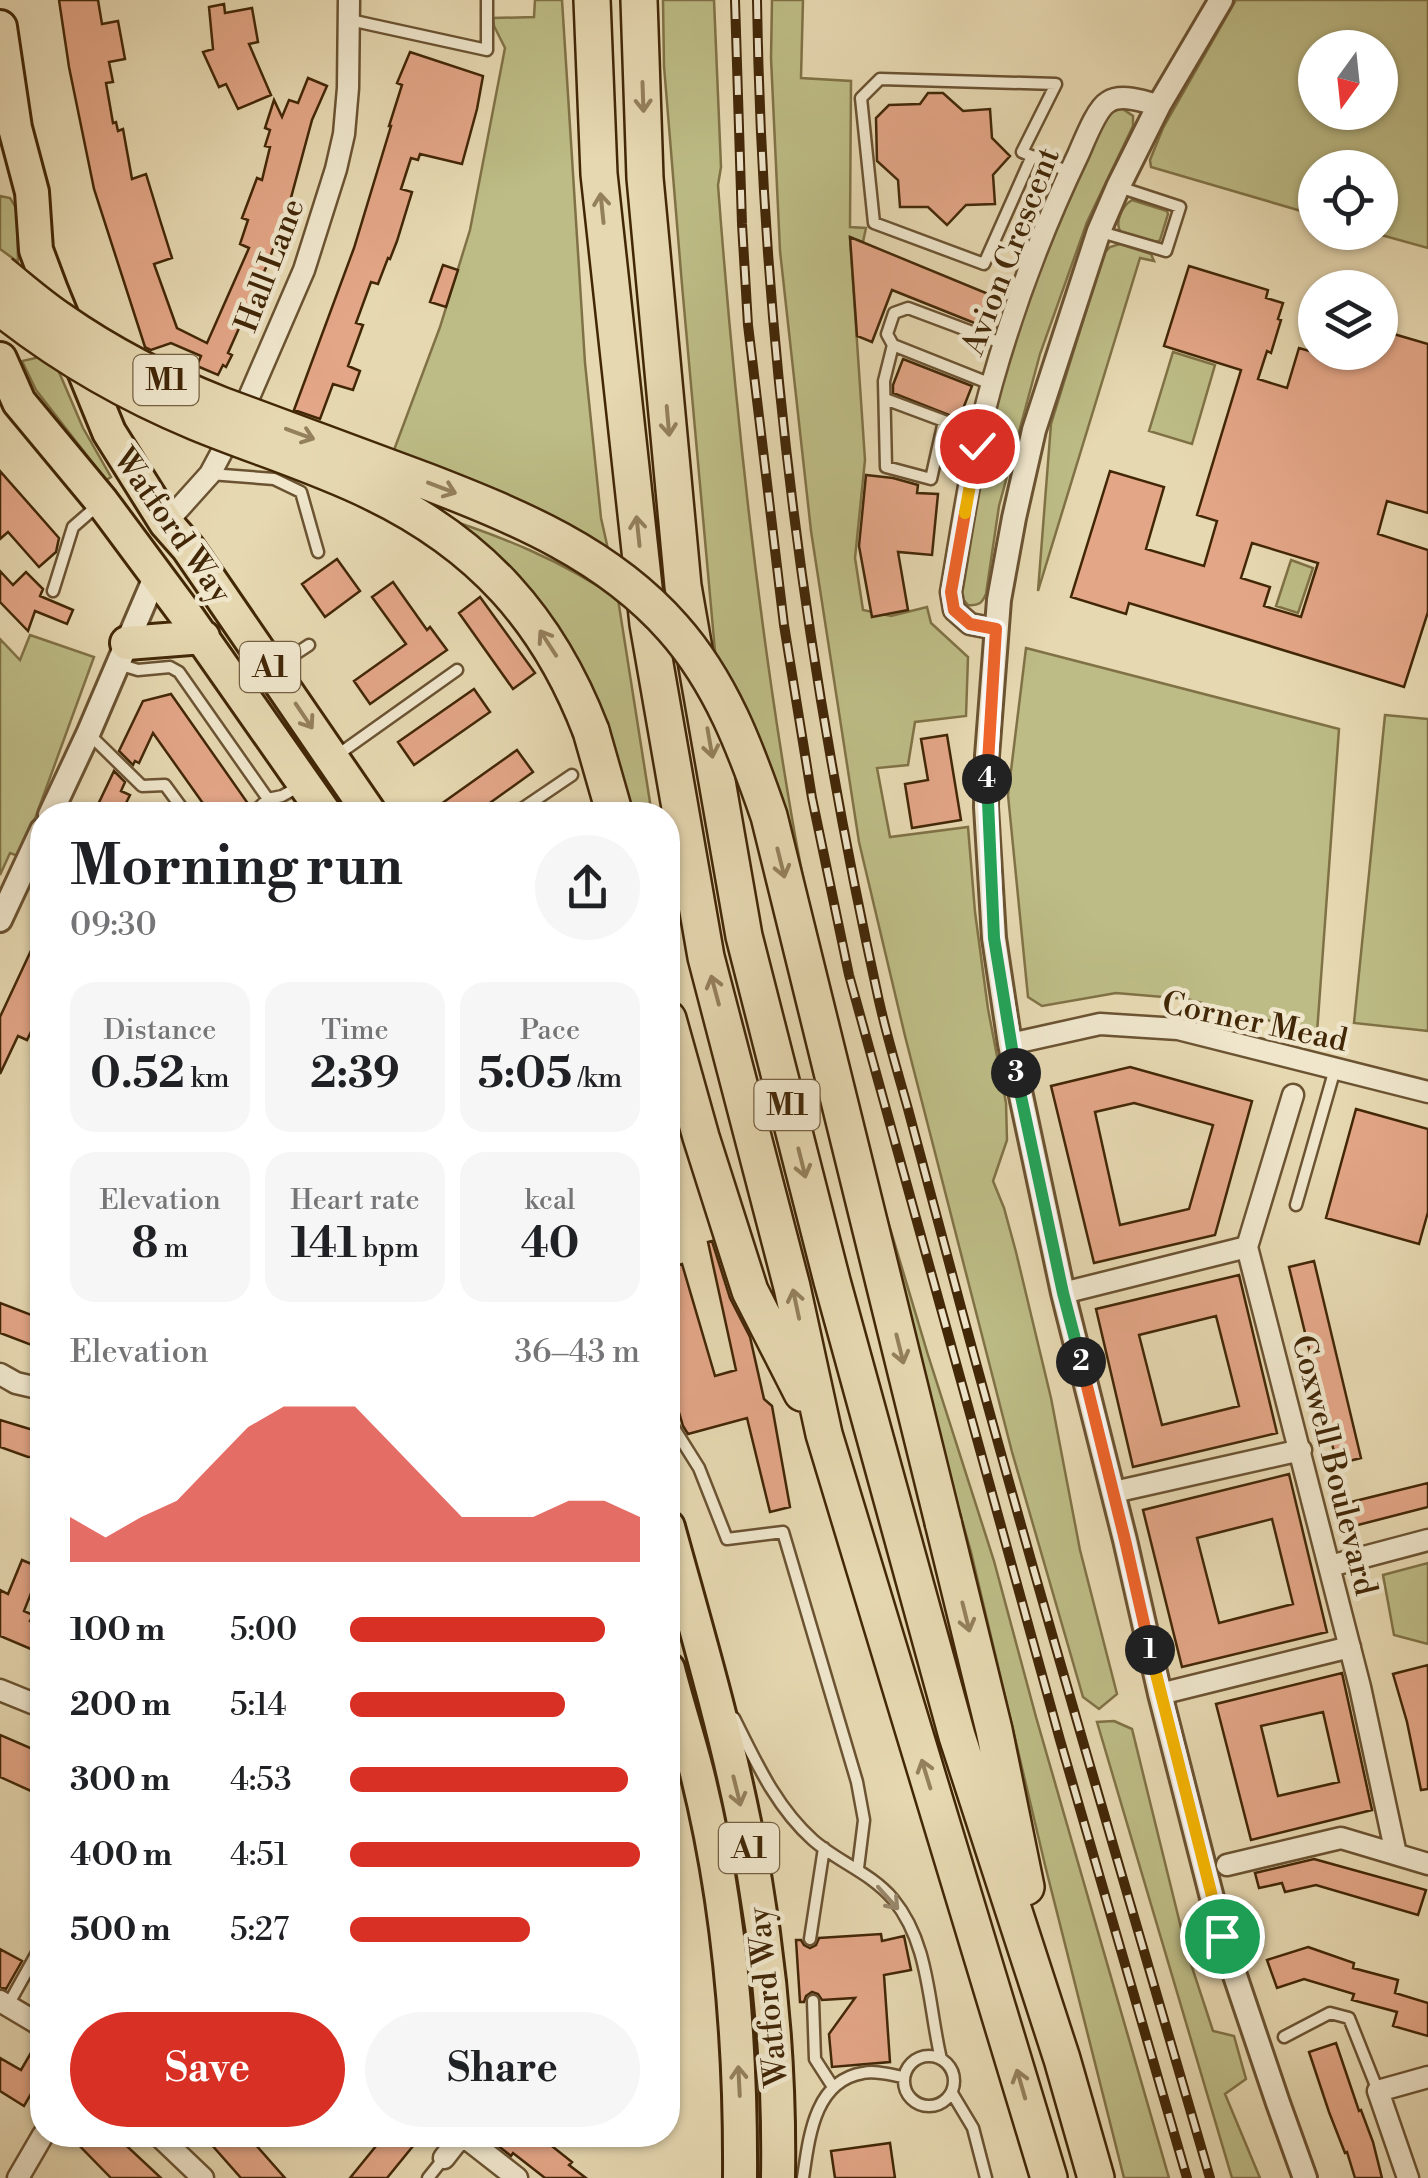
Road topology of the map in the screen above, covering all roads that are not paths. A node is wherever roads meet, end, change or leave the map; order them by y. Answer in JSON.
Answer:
{"nodes":[{"id":1,"x":487,"y":0,"type":"edge"},
{"id":2,"x":592,"y":0,"type":"edge"},
{"id":3,"x":640,"y":0,"type":"edge"},
{"id":4,"x":1221,"y":0,"type":"edge"},
{"id":5,"x":350,"y":10,"type":"edge"},
{"id":6,"x":0,"y":27,"type":"edge"},
{"id":7,"x":1160,"y":106,"type":"junction"},
{"id":8,"x":1032,"y":156,"type":"junction"},
{"id":9,"x":1070,"y":173,"type":"junction"},
{"id":10,"x":0,"y":174,"type":"edge"},
{"id":11,"x":1118,"y":187,"type":"junction"},
{"id":12,"x":32,"y":192,"type":"junction"},
{"id":13,"x":1099,"y":231,"type":"junction"},
{"id":14,"x":0,"y":273,"type":"edge"},
{"id":15,"x":0,"y":307,"type":"edge"},
{"id":16,"x":63,"y":324,"type":"junction"},
{"id":17,"x":1004,"y":344,"type":"junction"},
{"id":18,"x":893,"y":345,"type":"junction"},
{"id":19,"x":0,"y":351,"type":"edge"},
{"id":20,"x":0,"y":358,"type":"edge"},
{"id":21,"x":992,"y":384,"type":"junction"},
{"id":22,"x":10,"y":396,"type":"edge"},
{"id":23,"x":884,"y":399,"type":"junction"},
{"id":24,"x":210,"y":474,"type":"junction"},
{"id":25,"x":102,"y":502,"type":"junction"},
{"id":26,"x":166,"y":522,"type":"junction"},
{"id":27,"x":318,"y":552,"type":"dead end"},
{"id":28,"x":156,"y":575,"type":"junction"},
{"id":29,"x":53,"y":591,"type":"dead end"},
{"id":30,"x":996,"y":629,"type":"junction"},
{"id":31,"x":203,"y":637,"type":"junction"},
{"id":32,"x":309,"y":645,"type":"dead end"},
{"id":33,"x":122,"y":654,"type":"junction"},
{"id":34,"x":272,"y":669,"type":"junction"},
{"id":35,"x":457,"y":670,"type":"dead end"},
{"id":36,"x":88,"y":734,"type":"junction"},
{"id":37,"x":333,"y":758,"type":"junction"},
{"id":38,"x":572,"y":775,"type":"dead end"},
{"id":39,"x":306,"y":784,"type":"junction"},
{"id":40,"x":268,"y":799,"type":"junction"},
{"id":41,"x":56,"y":802,"type":"edge"},
{"id":42,"x":177,"y":802,"type":"edge"},
{"id":43,"x":265,"y":802,"type":"edge"},
{"id":44,"x":318,"y":802,"type":"edge"},
{"id":45,"x":362,"y":802,"type":"edge"},
{"id":46,"x":532,"y":802,"type":"edge"},
{"id":47,"x":611,"y":802,"type":"edge"},
{"id":48,"x":679,"y":802,"type":"edge"},
{"id":49,"x":680,"y":808,"type":"edge"},
{"id":50,"x":30,"y":856,"type":"edge"},
{"id":51,"x":0,"y":920,"type":"edge"},
{"id":52,"x":1010,"y":1044,"type":"junction"},
{"id":53,"x":680,"y":1062,"type":"edge"},
{"id":54,"x":1335,"y":1068,"type":"junction"},
{"id":55,"x":1428,"y":1092,"type":"edge"},
{"id":56,"x":1293,"y":1095,"type":"dead end"},
{"id":57,"x":1296,"y":1206,"type":"dead end"},
{"id":58,"x":1248,"y":1247,"type":"junction"},
{"id":59,"x":1063,"y":1293,"type":"junction"},
{"id":60,"x":0,"y":1374,"type":"edge"},
{"id":61,"x":30,"y":1386,"type":"edge"},
{"id":62,"x":824,"y":1434,"type":"junction"},
{"id":63,"x":680,"y":1437,"type":"edge"},
{"id":64,"x":1301,"y":1450,"type":"junction"},
{"id":65,"x":1114,"y":1492,"type":"junction"},
{"id":66,"x":1428,"y":1540,"type":"edge"},
{"id":67,"x":1330,"y":1566,"type":"junction"},
{"id":68,"x":680,"y":1571,"type":"edge"},
{"id":69,"x":1350,"y":1646,"type":"junction"},
{"id":70,"x":704,"y":1659,"type":"junction"},
{"id":71,"x":0,"y":1690,"type":"edge"},
{"id":72,"x":1160,"y":1694,"type":"junction"},
{"id":73,"x":30,"y":1702,"type":"edge"},
{"id":74,"x":680,"y":1713,"type":"edge"},
{"id":75,"x":824,"y":1848,"type":"junction"},
{"id":76,"x":1396,"y":1854,"type":"junction"},
{"id":77,"x":1227,"y":1864,"type":"dead end"},
{"id":78,"x":1428,"y":1864,"type":"edge"},
{"id":79,"x":858,"y":1868,"type":"junction"},
{"id":80,"x":810,"y":1939,"type":"dead end"},
{"id":81,"x":30,"y":1963,"type":"edge"},
{"id":82,"x":813,"y":2001,"type":"dead end"},
{"id":83,"x":4,"y":2003,"type":"edge"},
{"id":84,"x":30,"y":2019,"type":"edge"},
{"id":85,"x":1284,"y":2037,"type":"dead end"},
{"id":86,"x":942,"y":2059,"type":"junction"},
{"id":87,"x":1062,"y":2060,"type":"junction"},
{"id":88,"x":904,"y":2077,"type":"junction"},
{"id":89,"x":1428,"y":2077,"type":"edge"},
{"id":90,"x":833,"y":2087,"type":"junction"},
{"id":91,"x":952,"y":2092,"type":"junction"},
{"id":92,"x":1378,"y":2092,"type":"junction"},
{"id":93,"x":36,"y":2147,"type":"edge"},
{"id":94,"x":174,"y":2147,"type":"edge"},
{"id":95,"x":453,"y":2147,"type":"edge"},
{"id":96,"x":477,"y":2147,"type":"edge"},
{"id":97,"x":444,"y":2158,"type":"joint"},
{"id":98,"x":18,"y":2178,"type":"edge"},
{"id":99,"x":203,"y":2178,"type":"edge"},
{"id":100,"x":428,"y":2178,"type":"edge"},
{"id":101,"x":516,"y":2178,"type":"edge"},
{"id":102,"x":740,"y":2178,"type":"edge"},
{"id":103,"x":778,"y":2178,"type":"edge"},
{"id":104,"x":803,"y":2178,"type":"edge"},
{"id":105,"x":986,"y":2178,"type":"edge"},
{"id":106,"x":1049,"y":2178,"type":"edge"},
{"id":107,"x":1096,"y":2178,"type":"edge"},
{"id":108,"x":1305,"y":2178,"type":"edge"},
{"id":109,"x":1408,"y":2178,"type":"edge"}],
"edges":[{"from":1,"to":5,"type":"lane"},
{"from":48,"to":2,"type":"highway","number":"M1","one_way":true},
{"from":3,"to":87,"type":"highway","number":"M1","one_way":true},
{"from":4,"to":7,"type":"street"},
{"from":5,"to":24,"type":"street","name":"Hall Lane"},
{"from":6,"to":12,"type":"highway"},
{"from":7,"to":9,"type":"street","name":"Avion Crescent"},
{"from":7,"to":11,"type":"street"},
{"from":8,"to":8,"type":"lane"},
{"from":8,"to":9,"type":"lane"},
{"from":9,"to":17,"type":"street","name":"Avion Crescent"},
{"from":10,"to":12,"type":"highway"},
{"from":11,"to":13,"type":"street"},
{"from":11,"to":13,"type":"lane"},
{"from":12,"to":16,"type":"highway","name":"Watford Way"},
{"from":13,"to":30,"type":"street"},
{"from":14,"to":87,"type":"highway","number":"M1","one_way":true,"bridge":true},
{"from":47,"to":15,"type":"highway","number":"M1","one_way":true,"bridge":true},
{"from":16,"to":19,"type":"highway"},
{"from":16,"to":26,"type":"highway","name":"Watford Way","number":"A1"},
{"from":17,"to":18,"type":"lane"},
{"from":17,"to":21,"type":"street","name":"Avion Crescent"},
{"from":18,"to":21,"type":"lane"},
{"from":18,"to":23,"type":"lane"},
{"from":20,"to":22,"type":"highway","name":"Watford Way","number":"A1"},
{"from":21,"to":30,"type":"street","name":"Avion Crescent"},
{"from":22,"to":25,"type":"highway","name":"Watford Way","number":"A1"},
{"from":23,"to":23,"type":"lane"},
{"from":24,"to":26,"type":"street","name":"Hall Lane"},
{"from":24,"to":27,"type":"lane"},
{"from":25,"to":28,"type":"highway","name":"Watford Way","number":"A1"},
{"from":25,"to":29,"type":"lane"},
{"from":26,"to":28,"type":"highway"},
{"from":26,"to":34,"type":"highway","name":"Watford Way","number":"A1"},
{"from":28,"to":31,"type":"highway","name":"Watford Way","number":"A1"},
{"from":28,"to":33,"type":"street"},
{"from":30,"to":52,"type":"street"},
{"from":31,"to":33,"type":"highway"},
{"from":31,"to":39,"type":"highway","name":"Watford Way","number":"A1"},
{"from":32,"to":34,"type":"lane"},
{"from":33,"to":36,"type":"street"},
{"from":33,"to":40,"type":"lane"},
{"from":34,"to":37,"type":"highway","name":"Watford Way","number":"A1","one_way":true},
{"from":35,"to":37,"type":"lane"},
{"from":36,"to":41,"type":"street"},
{"from":36,"to":42,"type":"lane"},
{"from":37,"to":45,"type":"highway","name":"Watford Way","number":"A1"},
{"from":38,"to":46,"type":"lane"},
{"from":39,"to":40,"type":"lane"},
{"from":39,"to":44,"type":"highway","name":"Watford Way","number":"A1"},
{"from":40,"to":43,"type":"lane"},
{"from":62,"to":49,"type":"highway","number":"M1","one_way":true},
{"from":50,"to":51,"type":"street"},
{"from":52,"to":54,"type":"street","name":"Corner Mead"},
{"from":52,"to":59,"type":"street"},
{"from":53,"to":62,"type":"highway","number":"M1"},
{"from":54,"to":55,"type":"street","name":"Corner Mead"},
{"from":54,"to":57,"type":"lane"},
{"from":56,"to":58,"type":"street"},
{"from":58,"to":59,"type":"street"},
{"from":58,"to":64,"type":"street","name":"Coxwell Boulevard"},
{"from":59,"to":65,"type":"street"},
{"from":60,"to":61,"type":"street"},
{"from":106,"to":62,"type":"highway","number":"M1","one_way":true},
{"from":63,"to":79,"type":"lane"},
{"from":64,"to":65,"type":"street"},
{"from":64,"to":67,"type":"street","name":"Coxwell Boulevard"},
{"from":65,"to":72,"type":"street"},
{"from":66,"to":67,"type":"street"},
{"from":67,"to":69,"type":"street","name":"Coxwell Boulevard"},
{"from":68,"to":70,"type":"highway","name":"Watford Way","number":"A1"},
{"from":69,"to":72,"type":"street"},
{"from":69,"to":76,"type":"street","name":"Coxwell Boulevard"},
{"from":70,"to":75,"type":"lane"},
{"from":70,"to":103,"type":"highway","name":"Watford Way","number":"A1","one_way":true},
{"from":71,"to":73,"type":"street"},
{"from":72,"to":108,"type":"street"},
{"from":102,"to":74,"type":"highway","name":"Watford Way","number":"A1","one_way":true},
{"from":75,"to":79,"type":"lane"},
{"from":75,"to":80,"type":"lane"},
{"from":76,"to":77,"type":"street"},
{"from":76,"to":78,"type":"street"},
{"from":79,"to":86,"type":"lane","one_way":true},
{"from":81,"to":83,"type":"lane"},
{"from":82,"to":90,"type":"lane"},
{"from":83,"to":84,"type":"street"},
{"from":85,"to":92,"type":"lane"},
{"from":86,"to":88,"type":"lane"},
{"from":86,"to":91,"type":"lane"},
{"from":87,"to":107,"type":"highway","number":"M1"},
{"from":88,"to":90,"type":"lane"},
{"from":88,"to":91,"type":"lane"},
{"from":89,"to":92,"type":"street"},
{"from":90,"to":104,"type":"lane"},
{"from":91,"to":105,"type":"lane"},
{"from":92,"to":109,"type":"street"},
{"from":93,"to":98,"type":"street"},
{"from":94,"to":99,"type":"street"},
{"from":95,"to":97,"type":"street"},
{"from":96,"to":101,"type":"street"},
{"from":97,"to":100,"type":"lane"}]}
